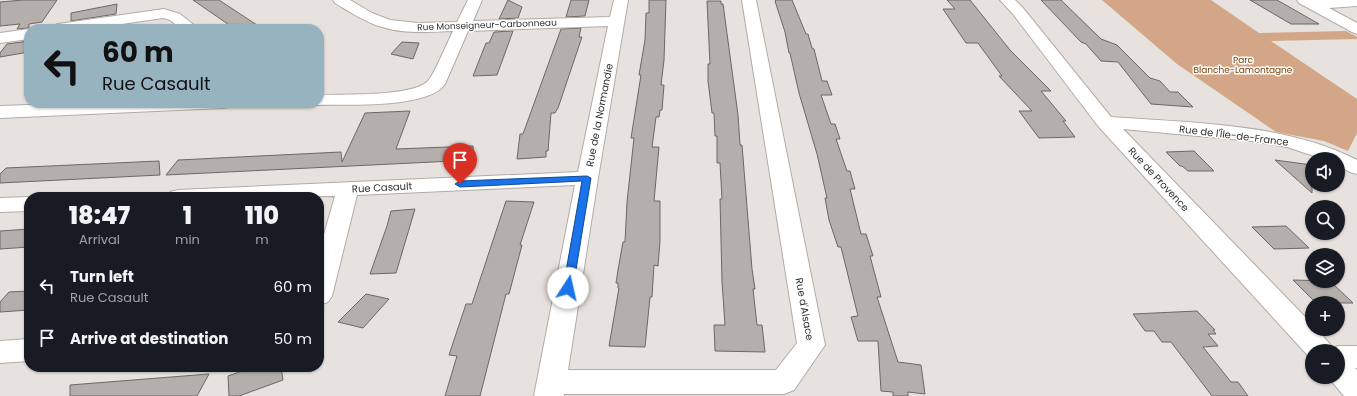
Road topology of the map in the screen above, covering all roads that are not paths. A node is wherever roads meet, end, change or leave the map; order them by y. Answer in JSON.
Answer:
{"nodes":[{"id":1,"x":340,"y":0,"type":"edge"},
{"id":2,"x":475,"y":0,"type":"edge"},
{"id":3,"x":621,"y":0,"type":"edge"},
{"id":4,"x":749,"y":0,"type":"edge"},
{"id":5,"x":1006,"y":0,"type":"edge"},
{"id":6,"x":1307,"y":2,"type":"edge"},
{"id":7,"x":1357,"y":2,"type":"edge"},
{"id":8,"x":616,"y":21,"type":"junction"},
{"id":9,"x":91,"y":24,"type":"edge"},
{"id":10,"x":184,"y":24,"type":"edge"},
{"id":11,"x":462,"y":27,"type":"junction"},
{"id":12,"x":1357,"y":29,"type":"edge"},
{"id":13,"x":24,"y":35,"type":"edge"},
{"id":14,"x":0,"y":38,"type":"edge"},
{"id":15,"x":324,"y":100,"type":"edge"},
{"id":16,"x":75,"y":108,"type":"edge"},
{"id":17,"x":0,"y":112,"type":"edge"},
{"id":18,"x":1105,"y":122,"type":"junction"},
{"id":19,"x":1357,"y":168,"type":"edge"},
{"id":20,"x":587,"y":178,"type":"junction"},
{"id":21,"x":348,"y":189,"type":"junction"},
{"id":22,"x":284,"y":192,"type":"edge"},
{"id":23,"x":24,"y":204,"type":"edge"},
{"id":24,"x":0,"y":206,"type":"edge"},
{"id":25,"x":324,"y":278,"type":"edge"},
{"id":26,"x":1314,"y":344,"type":"edge"},
{"id":27,"x":24,"y":350,"type":"edge"},
{"id":28,"x":0,"y":352,"type":"edge"},
{"id":29,"x":1345,"y":357,"type":"edge"},
{"id":30,"x":1357,"y":357,"type":"edge"},
{"id":31,"x":1345,"y":377,"type":"edge"},
{"id":32,"x":551,"y":389,"type":"edge"},
{"id":33,"x":1357,"y":390,"type":"edge"}],
"edges":[{"from":1,"to":11,"type":"street","name":"Rue Monseigneur-Carbonneau"},
{"from":2,"to":11,"type":"street"},
{"from":3,"to":8,"type":"street","name":"Rue de la Normandie"},
{"from":4,"to":32,"type":"street","name":"Rue d'Alsace"},
{"from":5,"to":18,"type":"street","name":"Rue de Provence"},
{"from":6,"to":7,"type":"street"},
{"from":6,"to":12,"type":"street"},
{"from":8,"to":11,"type":"street","name":"Rue Monseigneur-Carbonneau"},
{"from":8,"to":20,"type":"street","name":"Rue de la Normandie"},
{"from":9,"to":10,"type":"street"},
{"from":11,"to":15,"type":"street"},
{"from":13,"to":14,"type":"street"},
{"from":16,"to":17,"type":"street"},
{"from":18,"to":19,"type":"street","name":"Rue de l'Île-de-France"},
{"from":18,"to":26,"type":"street","name":"Rue de Provence"},
{"from":20,"to":21,"type":"street","name":"Rue Casault"},
{"from":20,"to":32,"type":"street","name":"Rue de la Normandie"},
{"from":21,"to":22,"type":"street","name":"Rue Casault"},
{"from":21,"to":25,"type":"street"},
{"from":23,"to":24,"type":"street"},
{"from":27,"to":28,"type":"street"},
{"from":29,"to":30,"type":"street"},
{"from":31,"to":33,"type":"street"}]}
